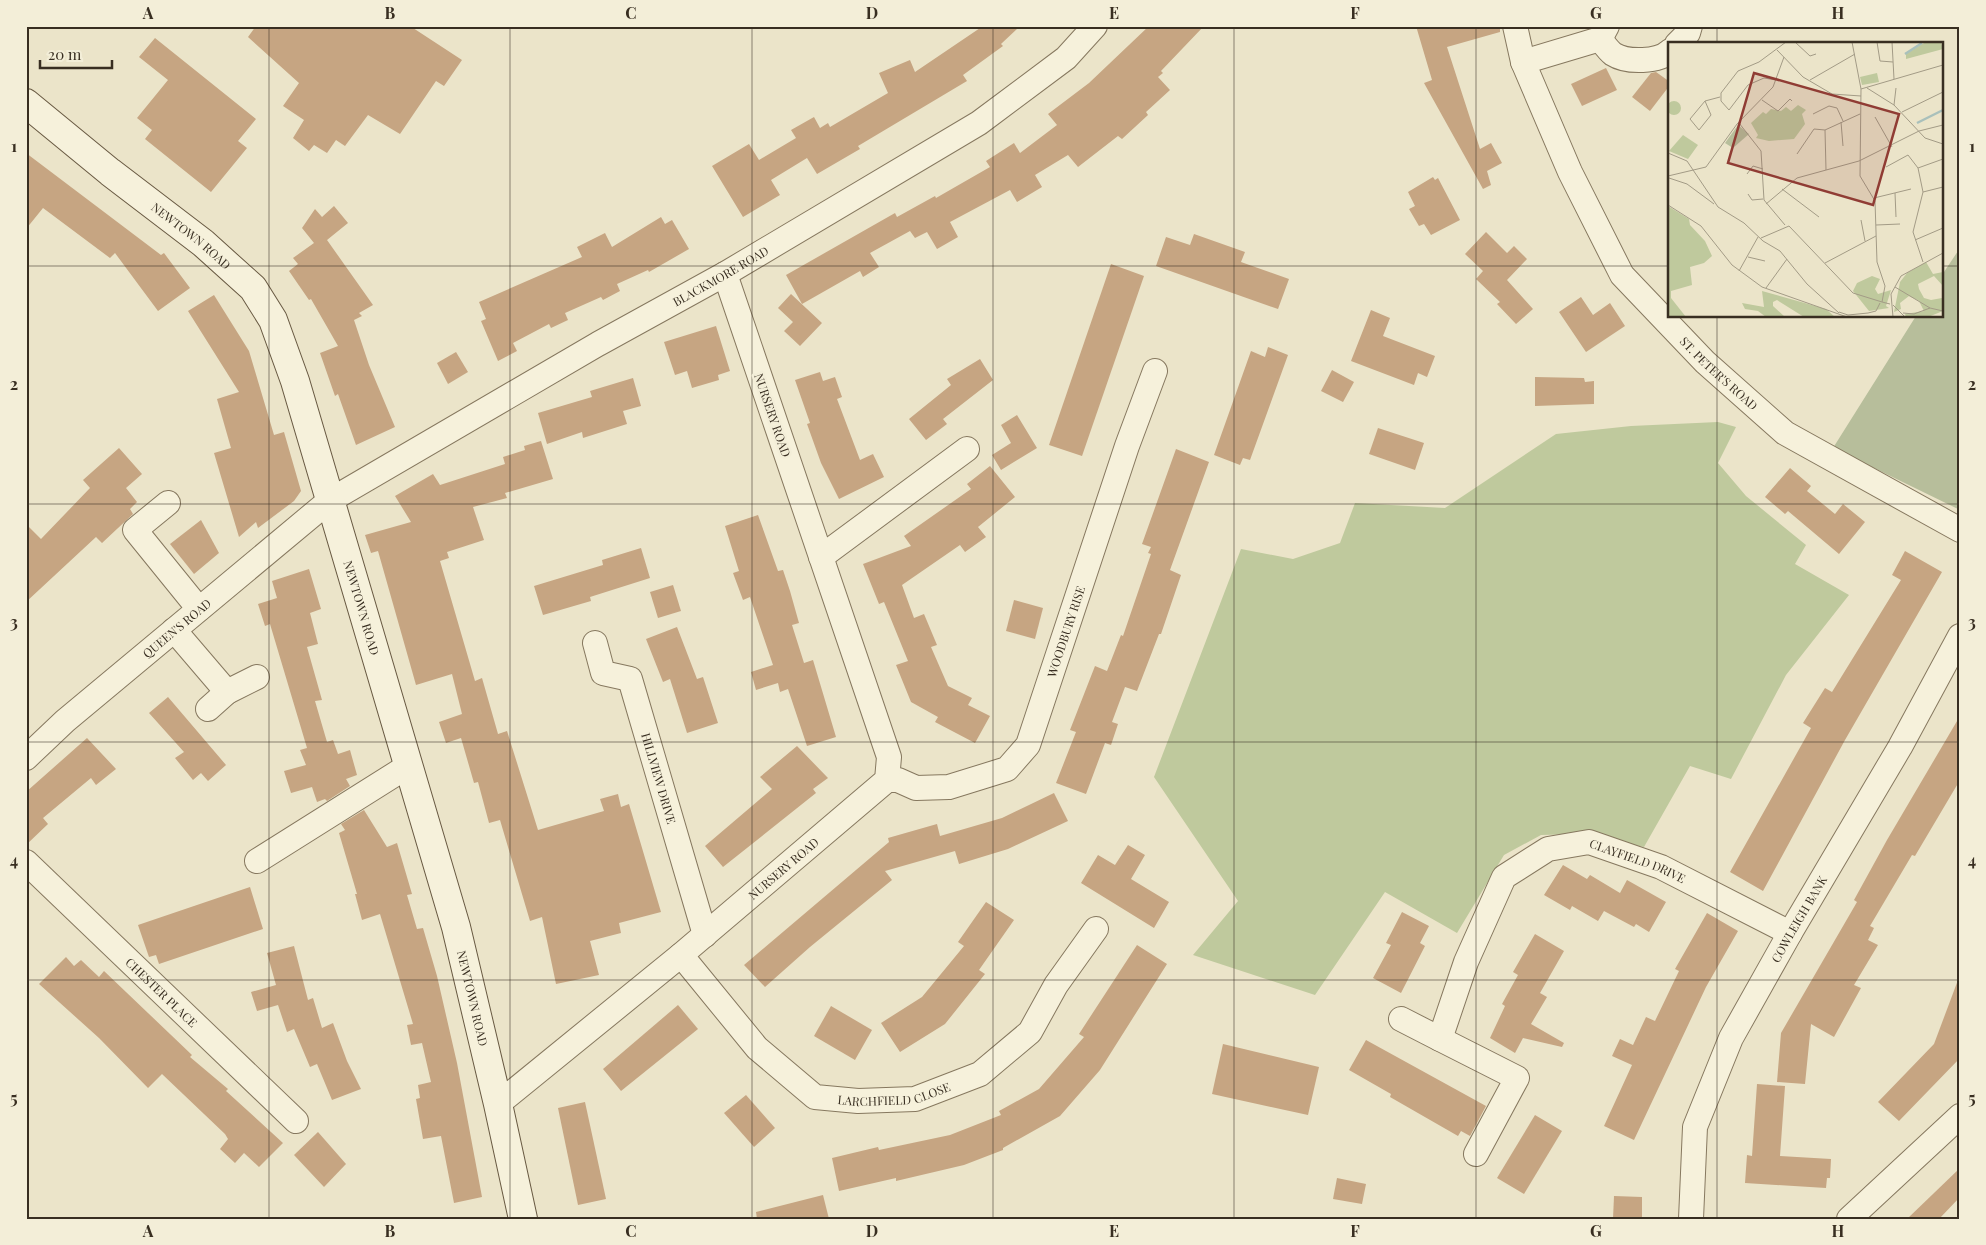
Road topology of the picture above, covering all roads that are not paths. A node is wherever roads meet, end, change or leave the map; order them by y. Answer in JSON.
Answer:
{"nodes":[{"id":1,"x":1095,"y":26,"type":"edge"},
{"id":2,"x":1515,"y":26,"type":"edge"},
{"id":3,"x":1690,"y":26,"type":"edge"},
{"id":4,"x":1603,"y":33,"type":"edge"},
{"id":5,"x":1679,"y":42,"type":"edge"},
{"id":6,"x":1668,"y":53,"type":"edge"},
{"id":7,"x":1523,"y":62,"type":"junction"},
{"id":8,"x":26,"y":103,"type":"edge"},
{"id":9,"x":725,"y":274,"type":"junction"},
{"id":10,"x":1155,"y":371,"type":"dead end"},
{"id":11,"x":967,"y":450,"type":"dead end"},
{"id":12,"x":329,"y":502,"type":"junction"},
{"id":13,"x":168,"y":503,"type":"dead end"},
{"id":14,"x":1960,"y":530,"type":"edge"},
{"id":15,"x":822,"y":557,"type":"junction"},
{"id":16,"x":200,"y":609,"type":"junction"},
{"id":17,"x":174,"y":630,"type":"junction"},
{"id":18,"x":1960,"y":636,"type":"edge"},
{"id":19,"x":595,"y":643,"type":"dead end"},
{"id":20,"x":257,"y":677,"type":"dead end"},
{"id":21,"x":227,"y":692,"type":"junction"},
{"id":22,"x":208,"y":709,"type":"dead end"},
{"id":23,"x":26,"y":758,"type":"edge"},
{"id":24,"x":408,"y":766,"type":"junction"},
{"id":25,"x":887,"y":780,"type":"junction"},
{"id":26,"x":257,"y":861,"type":"dead end"},
{"id":27,"x":26,"y":862,"type":"edge"},
{"id":28,"x":1096,"y":929,"type":"dead end"},
{"id":29,"x":1790,"y":933,"type":"junction"},
{"id":30,"x":705,"y":935,"type":"junction"},
{"id":31,"x":681,"y":955,"type":"junction"},
{"id":32,"x":1401,"y":1019,"type":"dead end"},
{"id":33,"x":1440,"y":1039,"type":"junction"},
{"id":34,"x":498,"y":1104,"type":"junction"},
{"id":35,"x":1960,"y":1116,"type":"edge"},
{"id":36,"x":296,"y":1121,"type":"dead end"},
{"id":37,"x":1476,"y":1154,"type":"dead end"},
{"id":38,"x":523,"y":1219,"type":"edge"},
{"id":39,"x":1691,"y":1219,"type":"edge"},
{"id":40,"x":1849,"y":1219,"type":"edge"}],
"edges":[{"from":1,"to":9,"type":"street","name":"BLACKMORE ROAD"},
{"from":2,"to":7,"type":"street","name":"ST. PETER'S ROAD"},
{"from":3,"to":5,"type":"street"},
{"from":4,"to":6,"type":"street"},
{"from":4,"to":7,"type":"street"},
{"from":7,"to":14,"type":"street","name":"ST. PETER'S ROAD"},
{"from":8,"to":12,"type":"main road","name":"NEWTOWN ROAD"},
{"from":9,"to":12,"type":"street","name":"BLACKMORE ROAD"},
{"from":9,"to":15,"type":"street","name":"NURSERY ROAD"},
{"from":10,"to":25,"type":"street","name":"WOODBURY RISE"},
{"from":11,"to":15,"type":"street"},
{"from":12,"to":16,"type":"street","name":"QUEEN'S ROAD"},
{"from":12,"to":24,"type":"main road","name":"NEWTOWN ROAD"},
{"from":13,"to":16,"type":"street"},
{"from":15,"to":25,"type":"street","name":"NURSERY ROAD"},
{"from":16,"to":17,"type":"street","name":"QUEEN'S ROAD"},
{"from":17,"to":21,"type":"street"},
{"from":17,"to":23,"type":"street","name":"QUEEN'S ROAD"},
{"from":18,"to":29,"type":"street","name":"COWLEIGH BANK"},
{"from":19,"to":30,"type":"street","name":"HILLVIEW DRIVE"},
{"from":20,"to":21,"type":"street"},
{"from":21,"to":22,"type":"street"},
{"from":24,"to":26,"type":"street"},
{"from":24,"to":34,"type":"main road","name":"NEWTOWN ROAD"},
{"from":25,"to":30,"type":"street","name":"NURSERY ROAD"},
{"from":27,"to":36,"type":"street","name":"CHESTER PLACE"},
{"from":28,"to":31,"type":"street","name":"LARCHFIELD CLOSE"},
{"from":29,"to":33,"type":"street","name":"CLAYFIELD DRIVE"},
{"from":29,"to":39,"type":"street","name":"COWLEIGH BANK"},
{"from":30,"to":31,"type":"street","name":"NURSERY ROAD"},
{"from":31,"to":34,"type":"street","name":"NURSERY ROAD"},
{"from":32,"to":33,"type":"street"},
{"from":33,"to":37,"type":"street"},
{"from":34,"to":38,"type":"main road","name":"NEWTOWN ROAD"},
{"from":35,"to":40,"type":"street"}]}
